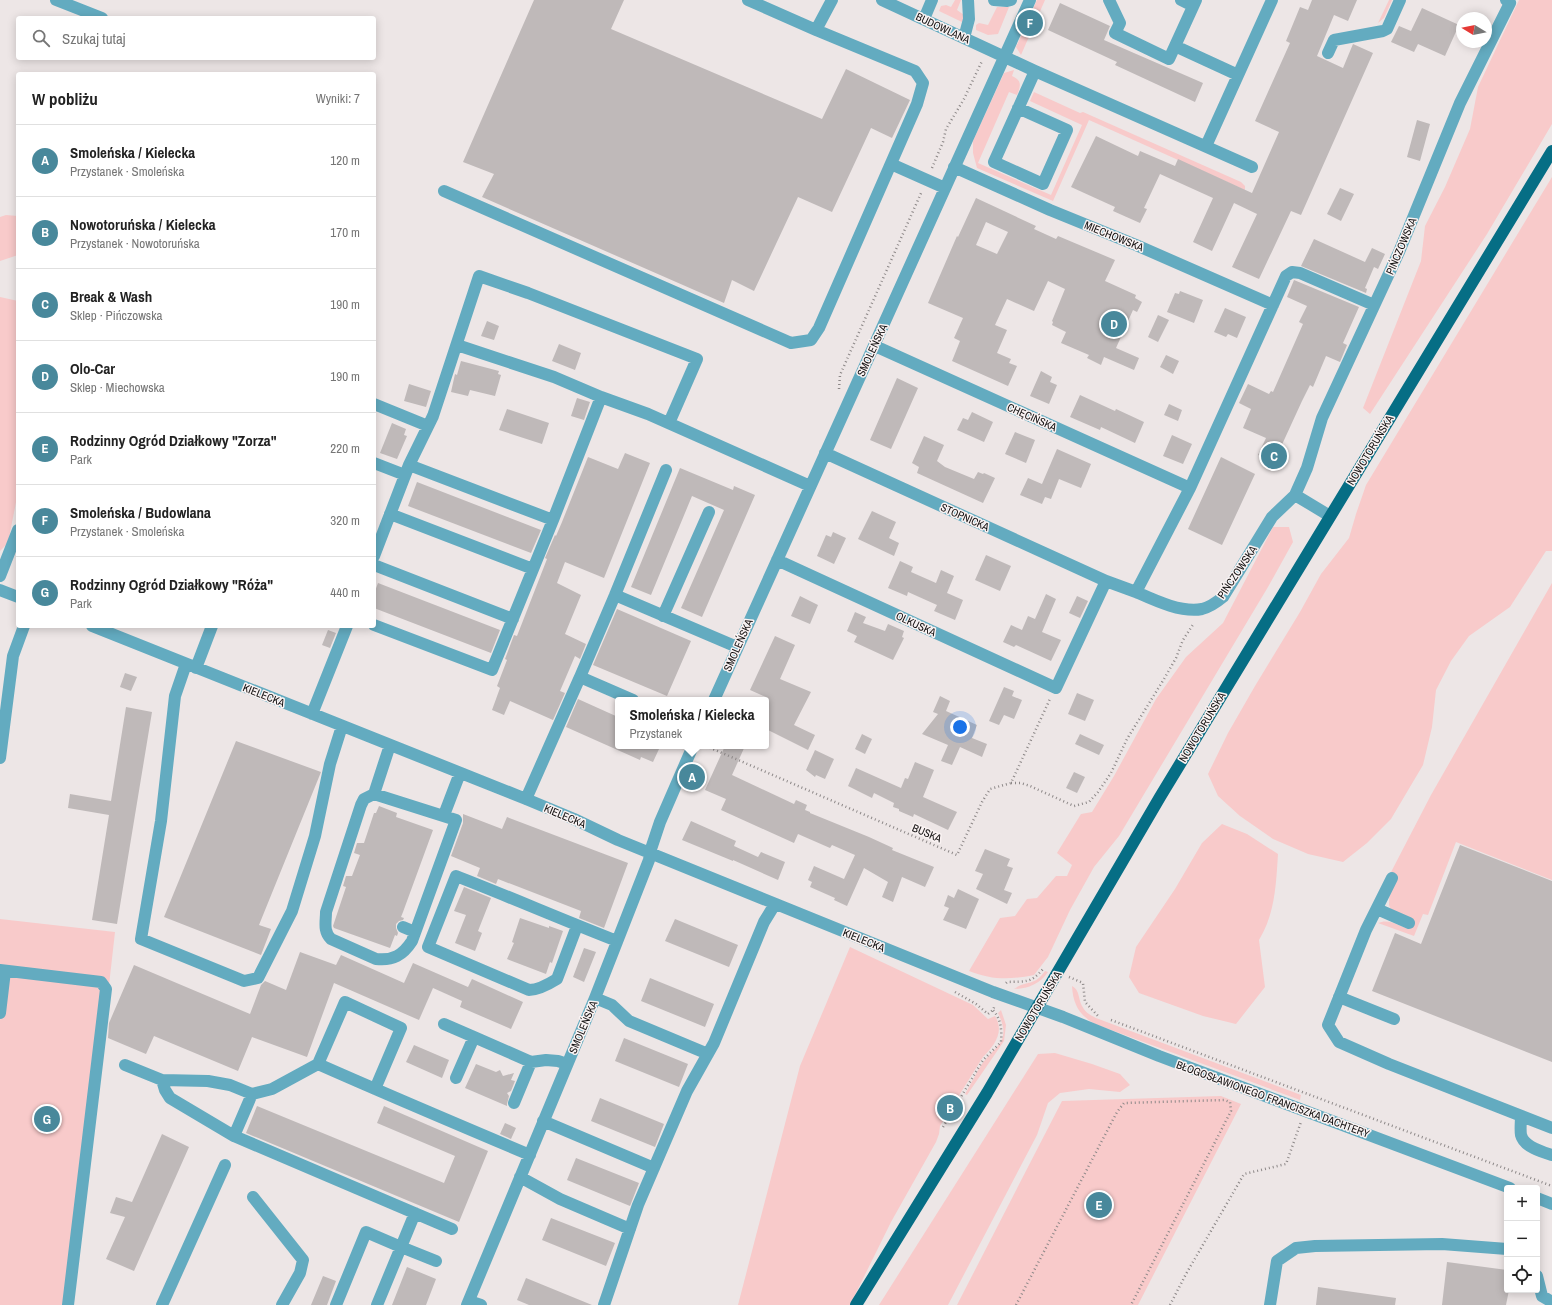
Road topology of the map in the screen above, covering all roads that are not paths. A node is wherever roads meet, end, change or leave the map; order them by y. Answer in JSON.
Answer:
{"nodes":[{"id":1,"x":56,"y":0,"type":"edge"},
{"id":2,"x":748,"y":0,"type":"edge"},
{"id":3,"x":832,"y":0,"type":"edge"},
{"id":4,"x":932,"y":0,"type":"edge"},
{"id":5,"x":968,"y":0,"type":"edge"},
{"id":6,"x":994,"y":0,"type":"edge"},
{"id":7,"x":1011,"y":0,"type":"edge"},
{"id":8,"x":1030,"y":0,"type":"edge"},
{"id":9,"x":1109,"y":0,"type":"edge"},
{"id":10,"x":1181,"y":0,"type":"edge"},
{"id":11,"x":1400,"y":0,"type":"edge"},
{"id":12,"x":1506,"y":0,"type":"edge"},
{"id":13,"x":888,"y":1,"type":"edge"},
{"id":14,"x":1270,"y":1,"type":"edge"},
{"id":15,"x":1195,"y":3,"type":"edge"},
{"id":16,"x":97,"y":16,"type":"edge"},
{"id":17,"x":924,"y":19,"type":"junction"},
{"id":18,"x":816,"y":30,"type":"junction"},
{"id":19,"x":964,"y":38,"type":"junction"},
{"id":20,"x":1175,"y":46,"type":"junction"},
{"id":21,"x":1328,"y":53,"type":"dead end"},
{"id":22,"x":1004,"y":57,"type":"junction"},
{"id":23,"x":1035,"y":71,"type":"junction"},
{"id":24,"x":1238,"y":75,"type":"junction"},
{"id":25,"x":1018,"y":108,"type":"junction"},
{"id":26,"x":1206,"y":146,"type":"junction"},
{"id":27,"x":1552,"y":151,"type":"edge"},
{"id":28,"x":890,"y":164,"type":"junction"},
{"id":29,"x":954,"y":167,"type":"junction"},
{"id":30,"x":1252,"y":167,"type":"dead end"},
{"id":31,"x":945,"y":188,"type":"junction"},
{"id":32,"x":444,"y":191,"type":"dead end"},
{"id":33,"x":1272,"y":305,"type":"junction"},
{"id":34,"x":1374,"y":306,"type":"junction"},
{"id":35,"x":457,"y":345,"type":"junction"},
{"id":36,"x":874,"y":346,"type":"junction"},
{"id":37,"x":601,"y":397,"type":"junction"},
{"id":38,"x":376,"y":405,"type":"edge"},
{"id":39,"x":669,"y":423,"type":"junction"},
{"id":40,"x":428,"y":426,"type":"junction"},
{"id":41,"x":825,"y":453,"type":"junction"},
{"id":42,"x":376,"y":463,"type":"edge"},
{"id":43,"x":407,"y":470,"type":"junction"},
{"id":44,"x":666,"y":470,"type":"dead end"},
{"id":45,"x":810,"y":486,"type":"junction"},
{"id":46,"x":1190,"y":488,"type":"junction"},
{"id":47,"x":1295,"y":494,"type":"junction"},
{"id":48,"x":709,"y":512,"type":"dead end"},
{"id":49,"x":390,"y":514,"type":"junction"},
{"id":50,"x":1330,"y":516,"type":"junction"},
{"id":51,"x":553,"y":520,"type":"junction"},
{"id":52,"x":379,"y":528,"type":"edge"},
{"id":53,"x":16,"y":535,"type":"edge"},
{"id":54,"x":376,"y":545,"type":"edge"},
{"id":55,"x":777,"y":560,"type":"junction"},
{"id":56,"x":376,"y":566,"type":"edge"},
{"id":57,"x":533,"y":569,"type":"junction"},
{"id":58,"x":0,"y":576,"type":"edge"},
{"id":59,"x":1106,"y":581,"type":"junction"},
{"id":60,"x":0,"y":590,"type":"edge"},
{"id":61,"x":1136,"y":592,"type":"junction"},
{"id":62,"x":615,"y":595,"type":"junction"},
{"id":63,"x":16,"y":596,"type":"edge"},
{"id":64,"x":664,"y":616,"type":"junction"},
{"id":65,"x":513,"y":619,"type":"junction"},
{"id":66,"x":376,"y":626,"type":"edge"},
{"id":67,"x":23,"y":628,"type":"edge"},
{"id":68,"x":97,"y":628,"type":"edge"},
{"id":69,"x":211,"y":628,"type":"edge"},
{"id":70,"x":346,"y":628,"type":"edge"},
{"id":71,"x":737,"y":647,"type":"junction"},
{"id":72,"x":191,"y":666,"type":"junction"},
{"id":73,"x":580,"y":677,"type":"junction"},
{"id":74,"x":627,"y":697,"type":"edge"},
{"id":75,"x":715,"y":697,"type":"edge"},
{"id":76,"x":312,"y":714,"type":"junction"},
{"id":77,"x":342,"y":726,"type":"junction"},
{"id":78,"x":390,"y":745,"type":"junction"},
{"id":79,"x":692,"y":749,"type":"edge"},
{"id":80,"x":0,"y":758,"type":"edge"},
{"id":81,"x":460,"y":773,"type":"junction"},
{"id":82,"x":374,"y":794,"type":"junction"},
{"id":83,"x":526,"y":799,"type":"junction"},
{"id":84,"x":444,"y":815,"type":"junction"},
{"id":85,"x":650,"y":852,"type":"junction"},
{"id":86,"x":1392,"y":878,"type":"dead end"},
{"id":87,"x":775,"y":904,"type":"junction"},
{"id":88,"x":1377,"y":909,"type":"junction"},
{"id":89,"x":1409,"y":922,"type":"dead end"},
{"id":90,"x":577,"y":926,"type":"junction"},
{"id":91,"x":403,"y":927,"type":"dead end"},
{"id":92,"x":415,"y":932,"type":"junction"},
{"id":93,"x":618,"y":941,"type":"junction"},
{"id":94,"x":3,"y":970,"type":"edge"},
{"id":95,"x":1340,"y":997,"type":"junction"},
{"id":96,"x":595,"y":998,"type":"junction"},
{"id":97,"x":1036,"y":1009,"type":"junction"},
{"id":98,"x":0,"y":1013,"type":"edge"},
{"id":99,"x":1394,"y":1019,"type":"dead end"},
{"id":100,"x":444,"y":1024,"type":"dead end"},
{"id":101,"x":474,"y":1037,"type":"junction"},
{"id":102,"x":708,"y":1054,"type":"junction"},
{"id":103,"x":531,"y":1062,"type":"junction"},
{"id":104,"x":318,"y":1064,"type":"junction"},
{"id":105,"x":567,"y":1064,"type":"junction"},
{"id":106,"x":125,"y":1065,"type":"dead end"},
{"id":107,"x":456,"y":1078,"type":"dead end"},
{"id":108,"x":162,"y":1080,"type":"junction"},
{"id":109,"x":375,"y":1089,"type":"junction"},
{"id":110,"x":252,"y":1094,"type":"junction"},
{"id":111,"x":514,"y":1103,"type":"dead end"},
{"id":112,"x":1520,"y":1116,"type":"junction"},
{"id":113,"x":543,"y":1121,"type":"junction"},
{"id":114,"x":1552,"y":1128,"type":"edge"},
{"id":115,"x":234,"y":1136,"type":"junction"},
{"id":116,"x":530,"y":1155,"type":"junction"},
{"id":117,"x":1552,"y":1155,"type":"edge"},
{"id":118,"x":225,"y":1165,"type":"dead end"},
{"id":119,"x":654,"y":1168,"type":"junction"},
{"id":120,"x":520,"y":1177,"type":"junction"},
{"id":121,"x":1504,"y":1186,"type":"edge"},
{"id":122,"x":253,"y":1197,"type":"dead end"},
{"id":123,"x":1540,"y":1199,"type":"edge"},
{"id":124,"x":1552,"y":1204,"type":"edge"},
{"id":125,"x":415,"y":1213,"type":"junction"},
{"id":126,"x":452,"y":1229,"type":"dead end"},
{"id":127,"x":630,"y":1229,"type":"junction"},
{"id":128,"x":401,"y":1247,"type":"junction"},
{"id":129,"x":1504,"y":1249,"type":"edge"},
{"id":130,"x":436,"y":1262,"type":"dead end"},
{"id":131,"x":1540,"y":1288,"type":"edge"},
{"id":132,"x":1552,"y":1302,"type":"edge"},
{"id":133,"x":468,"y":1303,"type":"edge"},
{"id":134,"x":68,"y":1305,"type":"edge"},
{"id":135,"x":162,"y":1305,"type":"edge"},
{"id":136,"x":282,"y":1305,"type":"edge"},
{"id":137,"x":336,"y":1305,"type":"edge"},
{"id":138,"x":377,"y":1305,"type":"edge"},
{"id":139,"x":481,"y":1305,"type":"edge"},
{"id":140,"x":604,"y":1305,"type":"edge"},
{"id":141,"x":856,"y":1305,"type":"edge"},
{"id":142,"x":1270,"y":1305,"type":"edge"}],
"edges":[{"from":1,"to":16,"type":"street"},
{"from":2,"to":18,"type":"street"},
{"from":3,"to":18,"type":"street"},
{"from":4,"to":17,"type":"street"},
{"from":5,"to":19,"type":"street"},
{"from":6,"to":7,"type":"street"},
{"from":8,"to":22,"type":"street","name":"SMOLEŃSKA"},
{"from":9,"to":20,"type":"street"},
{"from":10,"to":15,"type":"street"},
{"from":11,"to":21,"type":"street"},
{"from":12,"to":34,"type":"street","name":"PIŃCZOWSKA"},
{"from":13,"to":17,"type":"street","name":"BUDOWLANA"},
{"from":14,"to":24,"type":"street"},
{"from":15,"to":20,"type":"street"},
{"from":17,"to":19,"type":"street","name":"BUDOWLANA"},
{"from":18,"to":28,"type":"street"},
{"from":19,"to":22,"type":"street","name":"BUDOWLANA"},
{"from":20,"to":24,"type":"street"},
{"from":22,"to":23,"type":"street","name":"BUDOWLANA"},
{"from":22,"to":29,"type":"street","name":"SMOLEŃSKA"},
{"from":23,"to":25,"type":"street"},
{"from":23,"to":26,"type":"street","name":"BUDOWLANA"},
{"from":24,"to":26,"type":"street"},
{"from":25,"to":25,"type":"street"},
{"from":26,"to":30,"type":"street","name":"BUDOWLANA"},
{"from":27,"to":50,"type":"main road","name":"NOWOTORUŃSKA"},
{"from":28,"to":31,"type":"street"},
{"from":28,"to":32,"type":"street"},
{"from":29,"to":31,"type":"street","name":"SMOLEŃSKA"},
{"from":29,"to":33,"type":"street","name":"MIECHOWSKA"},
{"from":31,"to":36,"type":"street","name":"SMOLEŃSKA"},
{"from":33,"to":34,"type":"street"},
{"from":33,"to":46,"type":"street"},
{"from":34,"to":47,"type":"street","name":"PIŃCZOWSKA"},
{"from":35,"to":37,"type":"street"},
{"from":35,"to":39,"type":"street"},
{"from":35,"to":40,"type":"street"},
{"from":36,"to":41,"type":"street","name":"SMOLEŃSKA"},
{"from":36,"to":46,"type":"street","name":"CHĘCIŃSKA"},
{"from":37,"to":39,"type":"street"},
{"from":37,"to":51,"type":"street"},
{"from":38,"to":40,"type":"street"},
{"from":39,"to":45,"type":"street"},
{"from":40,"to":43,"type":"street"},
{"from":41,"to":45,"type":"street","name":"SMOLEŃSKA"},
{"from":41,"to":59,"type":"street","name":"STOPNICKA"},
{"from":42,"to":43,"type":"street"},
{"from":43,"to":49,"type":"street"},
{"from":43,"to":51,"type":"street"},
{"from":44,"to":62,"type":"street"},
{"from":45,"to":55,"type":"street","name":"SMOLEŃSKA"},
{"from":46,"to":61,"type":"street"},
{"from":47,"to":50,"type":"street"},
{"from":47,"to":61,"type":"street","name":"PIŃCZOWSKA"},
{"from":48,"to":64,"type":"street"},
{"from":49,"to":52,"type":"street"},
{"from":49,"to":57,"type":"street"},
{"from":50,"to":97,"type":"main road","name":"NOWOTORUŃSKA"},
{"from":51,"to":57,"type":"street"},
{"from":52,"to":54,"type":"street"},
{"from":53,"to":58,"type":"street"},
{"from":55,"to":59,"type":"street","name":"OLKUSKA"},
{"from":55,"to":71,"type":"street","name":"SMOLEŃSKA"},
{"from":56,"to":65,"type":"street"},
{"from":57,"to":65,"type":"street"},
{"from":59,"to":61,"type":"street","name":"STOPNICKA"},
{"from":60,"to":63,"type":"street"},
{"from":62,"to":64,"type":"street"},
{"from":62,"to":73,"type":"street"},
{"from":64,"to":71,"type":"street"},
{"from":65,"to":66,"type":"street"},
{"from":67,"to":80,"type":"street"},
{"from":68,"to":72,"type":"street","name":"KIELECKA"},
{"from":69,"to":72,"type":"street"},
{"from":70,"to":76,"type":"street"},
{"from":71,"to":75,"type":"street","name":"SMOLEŃSKA"},
{"from":72,"to":76,"type":"street","name":"KIELECKA"},
{"from":72,"to":77,"type":"street"},
{"from":73,"to":74,"type":"street"},
{"from":73,"to":83,"type":"street"},
{"from":76,"to":77,"type":"street","name":"KIELECKA"},
{"from":77,"to":78,"type":"street","name":"KIELECKA"},
{"from":78,"to":81,"type":"street","name":"KIELECKA"},
{"from":78,"to":82,"type":"street"},
{"from":79,"to":85,"type":"street","name":"SMOLEŃSKA"},
{"from":81,"to":83,"type":"street","name":"KIELECKA"},
{"from":81,"to":84,"type":"street"},
{"from":82,"to":84,"type":"street"},
{"from":82,"to":92,"type":"street"},
{"from":83,"to":85,"type":"street","name":"KIELECKA"},
{"from":84,"to":92,"type":"street"},
{"from":85,"to":87,"type":"street","name":"KIELECKA"},
{"from":85,"to":93,"type":"street","name":"SMOLEŃSKA"},
{"from":86,"to":88,"type":"street"},
{"from":87,"to":97,"type":"street","name":"KIELECKA"},
{"from":87,"to":102,"type":"street"},
{"from":88,"to":89,"type":"street"},
{"from":88,"to":95,"type":"street"},
{"from":90,"to":90,"type":"street"},
{"from":90,"to":93,"type":"street"},
{"from":91,"to":92,"type":"street"},
{"from":93,"to":96,"type":"street","name":"SMOLEŃSKA"},
{"from":94,"to":98,"type":"street"},
{"from":94,"to":134,"type":"street"},
{"from":95,"to":99,"type":"street"},
{"from":95,"to":112,"type":"street"},
{"from":96,"to":102,"type":"street"},
{"from":96,"to":105,"type":"street","name":"SMOLEŃSKA"},
{"from":97,"to":121,"type":"street","name":"BŁOGOSŁAWIONEGO FRANCISZKA DACHTERY"},
{"from":97,"to":141,"type":"main road","name":"NOWOTORUŃSKA"},
{"from":100,"to":101,"type":"street"},
{"from":101,"to":103,"type":"street"},
{"from":101,"to":107,"type":"street"},
{"from":102,"to":119,"type":"street"},
{"from":103,"to":105,"type":"street"},
{"from":103,"to":111,"type":"street"},
{"from":104,"to":109,"type":"street"},
{"from":104,"to":109,"type":"street"},
{"from":104,"to":110,"type":"street"},
{"from":105,"to":113,"type":"street","name":"SMOLEŃSKA"},
{"from":106,"to":108,"type":"street"},
{"from":108,"to":110,"type":"street"},
{"from":108,"to":115,"type":"street"},
{"from":109,"to":116,"type":"street"},
{"from":110,"to":115,"type":"street"},
{"from":112,"to":114,"type":"street"},
{"from":112,"to":117,"type":"street"},
{"from":113,"to":116,"type":"street","name":"SMOLEŃSKA"},
{"from":113,"to":119,"type":"street"},
{"from":115,"to":125,"type":"street"},
{"from":116,"to":120,"type":"street","name":"SMOLEŃSKA"},
{"from":118,"to":135,"type":"street"},
{"from":119,"to":127,"type":"street"},
{"from":120,"to":127,"type":"street"},
{"from":120,"to":133,"type":"street","name":"SMOLEŃSKA"},
{"from":122,"to":136,"type":"street"},
{"from":123,"to":124,"type":"street"},
{"from":125,"to":126,"type":"street"},
{"from":125,"to":128,"type":"street"},
{"from":127,"to":140,"type":"street"},
{"from":128,"to":130,"type":"street"},
{"from":128,"to":137,"type":"street"},
{"from":128,"to":138,"type":"street"},
{"from":129,"to":142,"type":"street"},
{"from":131,"to":132,"type":"street"},
{"from":133,"to":139,"type":"street"}]}
